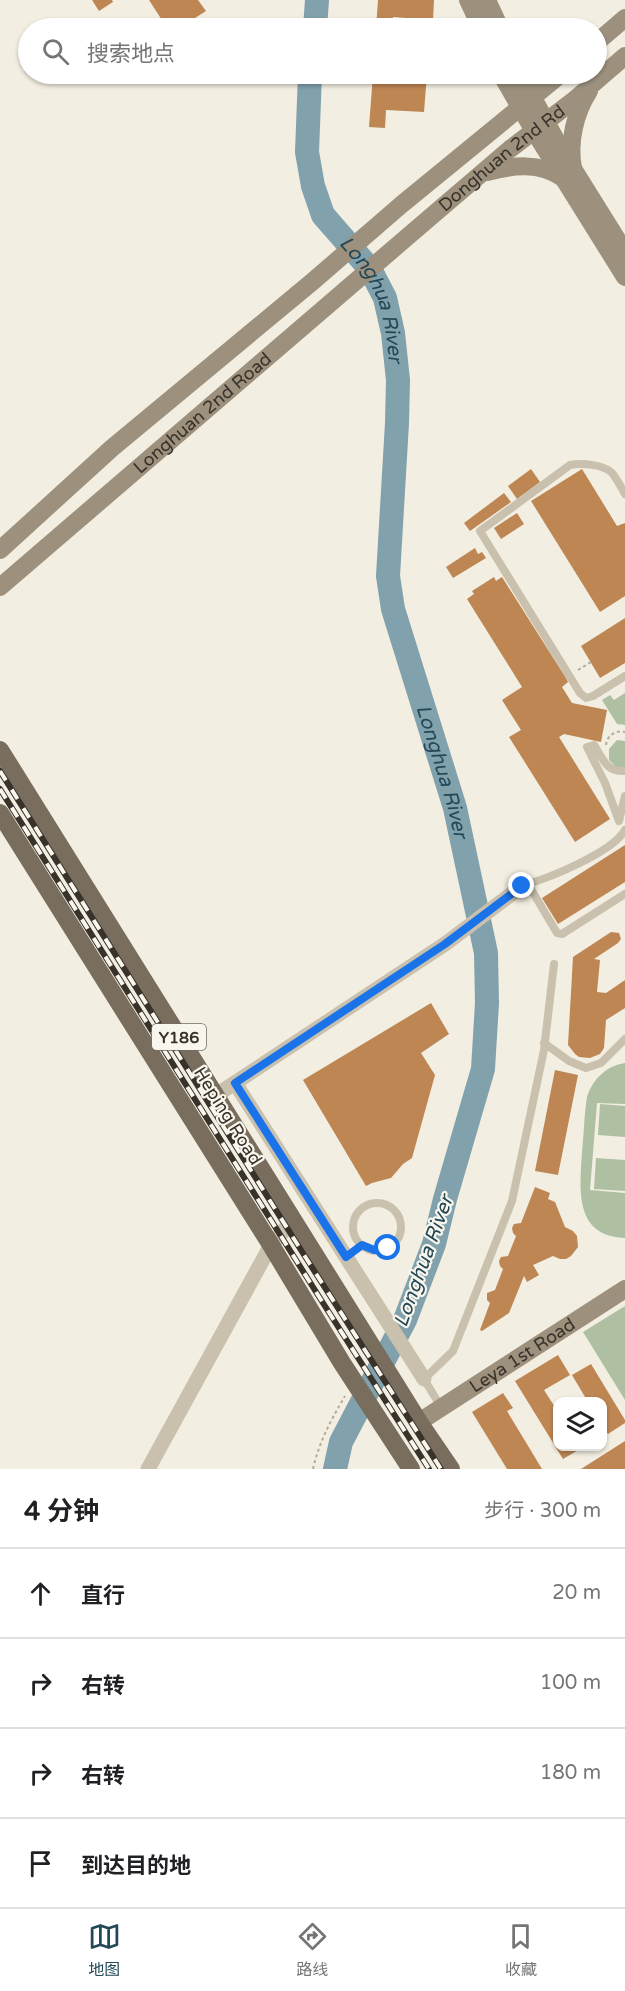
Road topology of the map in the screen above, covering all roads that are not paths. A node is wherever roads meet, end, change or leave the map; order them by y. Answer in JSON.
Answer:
{"nodes":[{"id":1,"x":468,"y":0,"type":"edge"},
{"id":2,"x":487,"y":0,"type":"edge"},
{"id":3,"x":476,"y":18,"type":"edge"},
{"id":4,"x":495,"y":18,"type":"edge"},
{"id":5,"x":625,"y":18,"type":"edge"},
{"id":6,"x":607,"y":34,"type":"edge"},
{"id":7,"x":625,"y":56,"type":"edge"},
{"id":8,"x":607,"y":72,"type":"edge"},
{"id":9,"x":510,"y":84,"type":"edge"},
{"id":10,"x":522,"y":84,"type":"edge"},
{"id":11,"x":548,"y":84,"type":"edge"},
{"id":12,"x":592,"y":84,"type":"edge"},
{"id":13,"x":594,"y":84,"type":"edge"},
{"id":14,"x":526,"y":101,"type":"junction"},
{"id":15,"x":540,"y":127,"type":"junction"},
{"id":16,"x":482,"y":173,"type":"junction"},
{"id":17,"x":568,"y":174,"type":"junction"},
{"id":18,"x":388,"y":217,"type":"joint"},
{"id":19,"x":406,"y":238,"type":"joint"},
{"id":20,"x":625,"y":252,"type":"edge"},
{"id":21,"x":625,"y":277,"type":"edge"},
{"id":22,"x":625,"y":494,"type":"edge"},
{"id":23,"x":0,"y":550,"type":"edge"},
{"id":24,"x":0,"y":587,"type":"edge"},
{"id":25,"x":625,"y":676,"type":"edge"},
{"id":26,"x":0,"y":750,"type":"edge"},
{"id":27,"x":625,"y":771,"type":"edge"},
{"id":28,"x":625,"y":796,"type":"edge"},
{"id":29,"x":0,"y":813,"type":"edge"},
{"id":30,"x":625,"y":830,"type":"edge"},
{"id":31,"x":520,"y":888,"type":"junction"},
{"id":32,"x":625,"y":894,"type":"edge"},
{"id":33,"x":554,"y":964,"type":"dead end"},
{"id":34,"x":625,"y":1039,"type":"edge"},
{"id":35,"x":544,"y":1043,"type":"junction"},
{"id":36,"x":235,"y":1083,"type":"junction"},
{"id":37,"x":215,"y":1096,"type":"junction"},
{"id":38,"x":293,"y":1220,"type":"junction"},
{"id":39,"x":271,"y":1245,"type":"junction"},
{"id":40,"x":362,"y":1245,"type":"junction"},
{"id":41,"x":346,"y":1257,"type":"junction"},
{"id":42,"x":625,"y":1289,"type":"edge"},
{"id":43,"x":424,"y":1379,"type":"junction"},
{"id":44,"x":441,"y":1407,"type":"junction"},
{"id":45,"x":419,"y":1422,"type":"junction"},
{"id":46,"x":148,"y":1469,"type":"edge"},
{"id":47,"x":411,"y":1469,"type":"edge"},
{"id":48,"x":451,"y":1469,"type":"edge"}],
"edges":[{"from":1,"to":3,"type":"main road"},
{"from":2,"to":4,"type":"main road"},
{"from":5,"to":6,"type":"main road"},
{"from":7,"to":8,"type":"main road","name":"Donghuan 2nd Rd"},
{"from":9,"to":14,"type":"main road"},
{"from":10,"to":14,"type":"main road"},
{"from":11,"to":14,"type":"main road","name":"Donghuan 2nd Rd"},
{"from":12,"to":15,"type":"main road","name":"Donghuan 2nd Rd"},
{"from":13,"to":17,"type":"main road"},
{"from":14,"to":15,"type":"main road"},
{"from":14,"to":18,"type":"main road","name":"Donghuan 2nd Rd"},
{"from":15,"to":16,"type":"main road","name":"Donghuan 2nd Rd"},
{"from":15,"to":17,"type":"main road"},
{"from":16,"to":17,"type":"main road"},
{"from":16,"to":19,"type":"main road","name":"Donghuan 2nd Rd"},
{"from":17,"to":20,"type":"main road"},
{"from":17,"to":21,"type":"main road"},
{"from":18,"to":23,"type":"main road","name":"Longhuan 2nd Road"},
{"from":19,"to":24,"type":"main road","name":"Longhuan 2nd Road"},
{"from":22,"to":25,"type":"lane"},
{"from":26,"to":37,"type":"main road","name":"Heping Road","number":"Y186"},
{"from":27,"to":28,"type":"lane"},
{"from":29,"to":39,"type":"main road","name":"Heping Road","number":"Y186"},
{"from":30,"to":31,"type":"lane"},
{"from":31,"to":32,"type":"lane"},
{"from":31,"to":36,"type":"street"},
{"from":33,"to":35,"type":"lane"},
{"from":34,"to":35,"type":"lane"},
{"from":35,"to":43,"type":"lane"},
{"from":36,"to":37,"type":"street"},
{"from":36,"to":41,"type":"street"},
{"from":37,"to":38,"type":"main road","name":"Heping Road","number":"Y186"},
{"from":38,"to":39,"type":"street"},
{"from":38,"to":45,"type":"main road","name":"Heping Road","number":"Y186"},
{"from":39,"to":46,"type":"street"},
{"from":39,"to":47,"type":"main road","name":"Heping Road","number":"Y186"},
{"from":40,"to":40,"type":"lane"},
{"from":40,"to":41,"type":"lane"},
{"from":41,"to":43,"type":"street"},
{"from":42,"to":44,"type":"main road","name":"Leya 1st Road"},
{"from":43,"to":44,"type":"lane"},
{"from":44,"to":45,"type":"main road","name":"Leya 1st Road"},
{"from":45,"to":48,"type":"main road","number":"Y186"}]}
